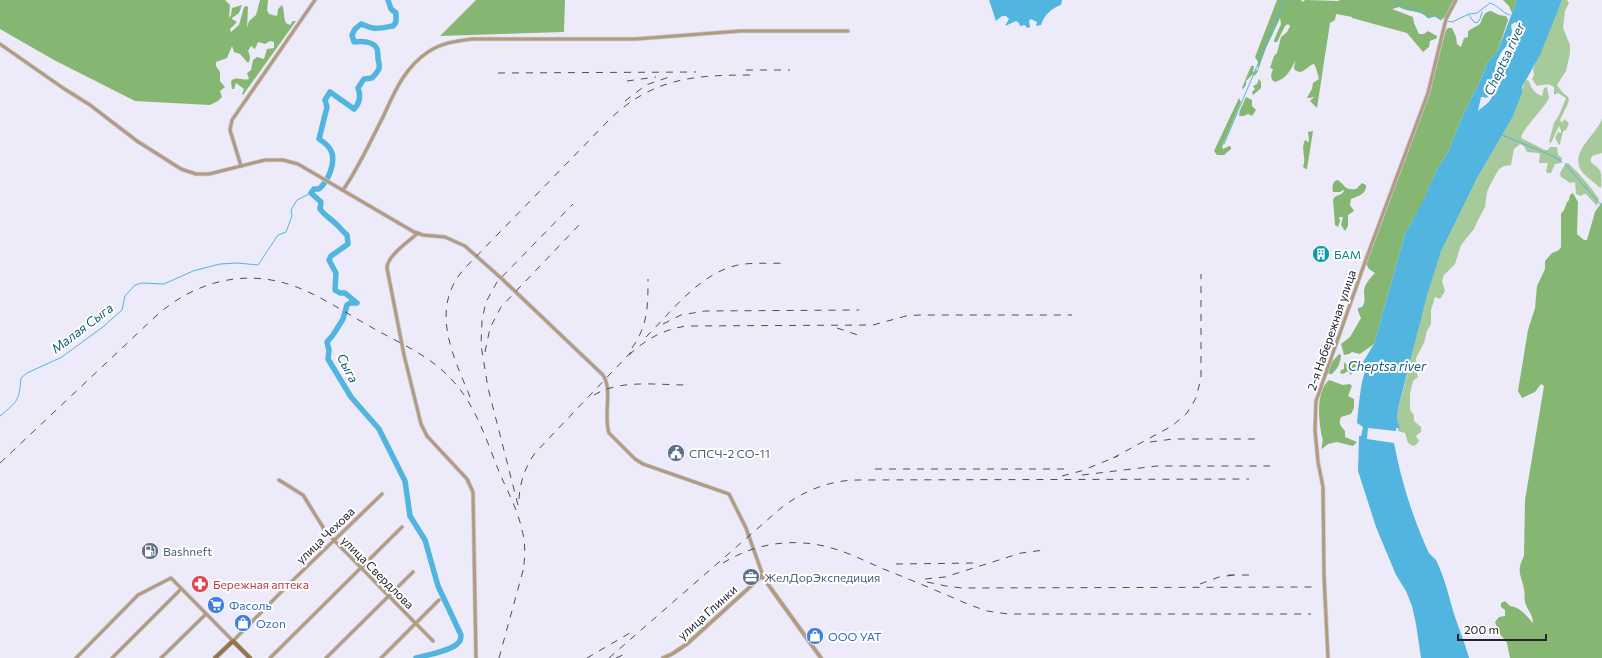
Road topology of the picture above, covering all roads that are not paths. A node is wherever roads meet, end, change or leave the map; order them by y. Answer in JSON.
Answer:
{"nodes":[{"id":1,"x":315,"y":0,"type":"edge"},
{"id":2,"x":1456,"y":0,"type":"edge"},
{"id":3,"x":848,"y":31,"type":"dead end"},
{"id":4,"x":0,"y":44,"type":"edge"},
{"id":5,"x":241,"y":166,"type":"junction"},
{"id":6,"x":343,"y":190,"type":"junction"},
{"id":7,"x":418,"y":233,"type":"junction"},
{"id":8,"x":279,"y":480,"type":"dead end"},
{"id":9,"x":382,"y":494,"type":"dead end"},
{"id":10,"x":402,"y":527,"type":"dead end"},
{"id":11,"x":334,"y":541,"type":"junction"},
{"id":12,"x":361,"y":568,"type":"junction"},
{"id":13,"x":413,"y":572,"type":"dead end"},
{"id":14,"x":762,"y":576,"type":"junction"},
{"id":15,"x":181,"y":589,"type":"junction"},
{"id":16,"x":389,"y":596,"type":"junction"},
{"id":17,"x":439,"y":600,"type":"dead end"},
{"id":18,"x":206,"y":614,"type":"junction"},
{"id":19,"x":416,"y":624,"type":"junction"},
{"id":20,"x":233,"y":641,"type":"junction"},
{"id":21,"x":433,"y":641,"type":"dead end"},
{"id":22,"x":76,"y":658,"type":"edge"},
{"id":23,"x":112,"y":658,"type":"edge"},
{"id":24,"x":161,"y":658,"type":"edge"},
{"id":25,"x":215,"y":658,"type":"edge"},
{"id":26,"x":250,"y":658,"type":"edge"},
{"id":27,"x":270,"y":658,"type":"edge"},
{"id":28,"x":326,"y":658,"type":"edge"},
{"id":29,"x":381,"y":658,"type":"edge"},
{"id":30,"x":476,"y":658,"type":"edge"},
{"id":31,"x":663,"y":658,"type":"edge"},
{"id":32,"x":821,"y":658,"type":"edge"},
{"id":33,"x":1328,"y":658,"type":"edge"}],
"edges":[{"from":1,"to":5,"type":"street"},
{"from":2,"to":33,"type":"street","name":"2-я Набережная улица"},
{"from":3,"to":6,"type":"street"},
{"from":4,"to":5,"type":"street"},
{"from":5,"to":6,"type":"street"},
{"from":6,"to":7,"type":"street"},
{"from":7,"to":14,"type":"street"},
{"from":7,"to":30,"type":"street"},
{"from":8,"to":11,"type":"street","name":"улица Свердлова"},
{"from":9,"to":11,"type":"street","name":"улица Чехова"},
{"from":10,"to":12,"type":"street"},
{"from":11,"to":12,"type":"street","name":"улица Свердлова"},
{"from":11,"to":20,"type":"street","name":"улица Чехова"},
{"from":12,"to":16,"type":"street","name":"улица Свердлова"},
{"from":12,"to":27,"type":"street"},
{"from":13,"to":16,"type":"street"},
{"from":14,"to":31,"type":"street","name":"улица Глинки"},
{"from":14,"to":32,"type":"street"},
{"from":15,"to":18,"type":"street"},
{"from":15,"to":22,"type":"street"},
{"from":15,"to":23,"type":"street"},
{"from":16,"to":19,"type":"street","name":"улица Свердлова"},
{"from":16,"to":28,"type":"street"},
{"from":17,"to":19,"type":"street"},
{"from":18,"to":20,"type":"street"},
{"from":18,"to":24,"type":"street"},
{"from":19,"to":21,"type":"street","name":"улица Свердлова"},
{"from":19,"to":29,"type":"street"},
{"from":20,"to":25,"type":"main road","name":"улица Чехова"},
{"from":20,"to":26,"type":"main road"}]}
